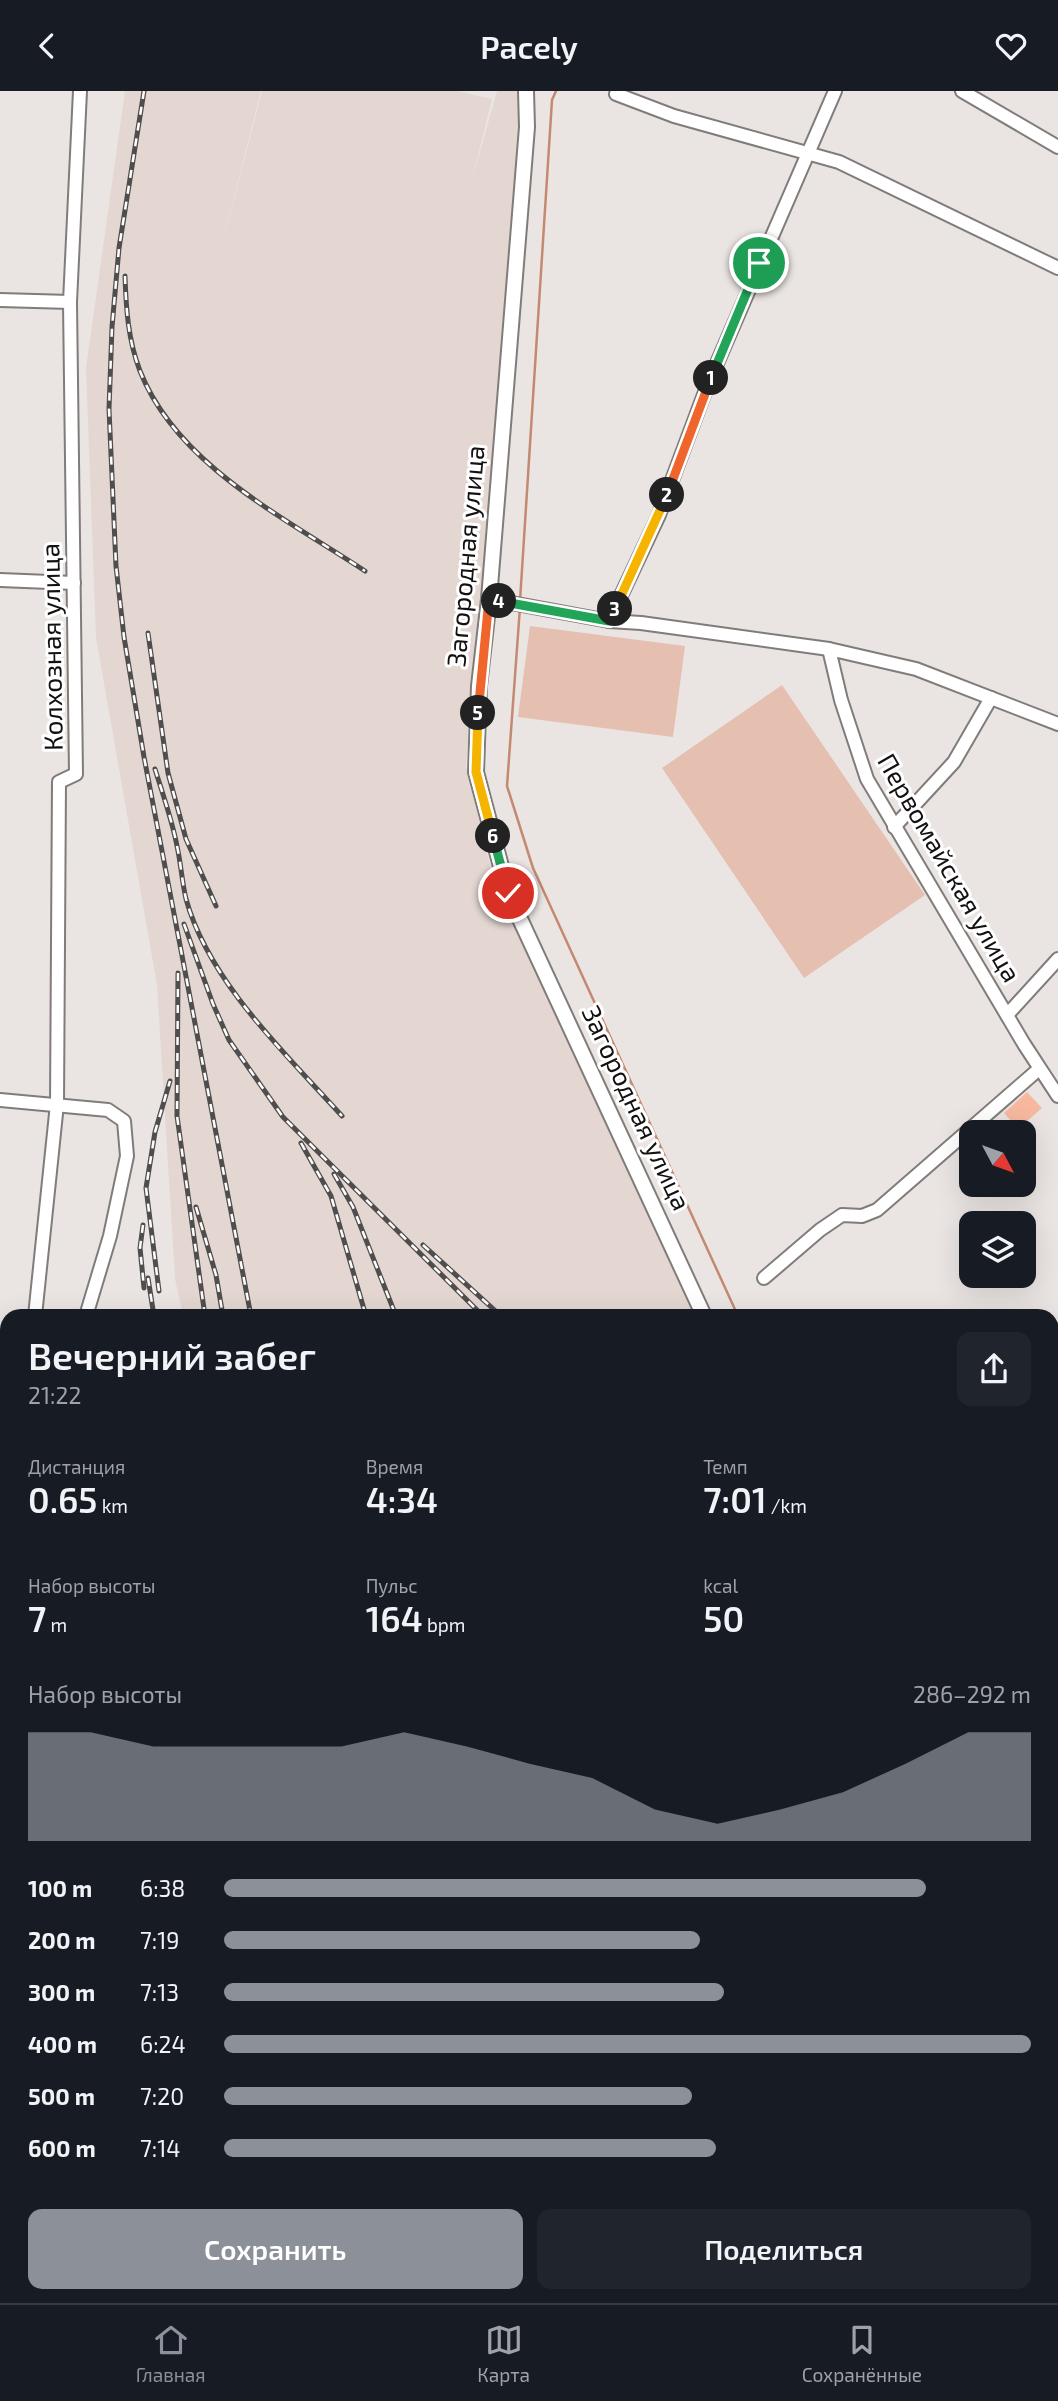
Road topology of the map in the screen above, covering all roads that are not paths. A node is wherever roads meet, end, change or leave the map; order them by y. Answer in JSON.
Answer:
{"nodes":[{"id":1,"x":80,"y":91,"type":"edge"},
{"id":2,"x":526,"y":91,"type":"edge"},
{"id":3,"x":835,"y":91,"type":"edge"},
{"id":4,"x":962,"y":91,"type":"edge"},
{"id":5,"x":616,"y":94,"type":"dead end"},
{"id":6,"x":1058,"y":147,"type":"edge"},
{"id":7,"x":809,"y":154,"type":"junction"},
{"id":8,"x":1058,"y":268,"type":"edge"},
{"id":9,"x":0,"y":300,"type":"edge"},
{"id":10,"x":70,"y":302,"type":"junction"},
{"id":11,"x":0,"y":579,"type":"edge"},
{"id":12,"x":74,"y":583,"type":"junction"},
{"id":13,"x":489,"y":599,"type":"junction"},
{"id":14,"x":609,"y":621,"type":"junction"},
{"id":15,"x":829,"y":649,"type":"junction"},
{"id":16,"x":991,"y":698,"type":"junction"},
{"id":17,"x":1058,"y":725,"type":"edge"},
{"id":18,"x":894,"y":827,"type":"junction"},
{"id":19,"x":1058,"y":959,"type":"edge"},
{"id":20,"x":1007,"y":1015,"type":"junction"},
{"id":21,"x":1039,"y":1069,"type":"junction"},
{"id":22,"x":1058,"y":1096,"type":"edge"},
{"id":23,"x":0,"y":1100,"type":"edge"},
{"id":24,"x":57,"y":1104,"type":"junction"},
{"id":25,"x":764,"y":1278,"type":"dead end"},
{"id":26,"x":36,"y":1309,"type":"edge"},
{"id":27,"x":88,"y":1309,"type":"edge"},
{"id":28,"x":701,"y":1309,"type":"edge"},
{"id":29,"x":0,"y":1516,"type":"edge"},
{"id":30,"x":0,"y":1522,"type":"edge"}],
"edges":[{"from":1,"to":10,"type":"street","name":"Колхозная улица"},
{"from":2,"to":13,"type":"main road","name":"Загородная улица"},
{"from":3,"to":7,"type":"street"},
{"from":4,"to":6,"type":"street"},
{"from":5,"to":7,"type":"street"},
{"from":7,"to":8,"type":"street"},
{"from":7,"to":14,"type":"street"},
{"from":9,"to":10,"type":"street"},
{"from":10,"to":12,"type":"street","name":"Колхозная улица"},
{"from":11,"to":12,"type":"street"},
{"from":12,"to":24,"type":"street","name":"Колхозная улица"},
{"from":13,"to":14,"type":"street"},
{"from":13,"to":28,"type":"main road","name":"Загородная улица"},
{"from":14,"to":15,"type":"street"},
{"from":15,"to":16,"type":"street"},
{"from":15,"to":18,"type":"street","name":"Первомайская улица"},
{"from":16,"to":17,"type":"street"},
{"from":16,"to":18,"type":"street"},
{"from":18,"to":20,"type":"street","name":"Первомайская улица"},
{"from":19,"to":20,"type":"street"},
{"from":20,"to":21,"type":"street","name":"Первомайская улица"},
{"from":21,"to":22,"type":"street","name":"Первомайская улица"},
{"from":21,"to":25,"type":"street"},
{"from":23,"to":24,"type":"street"},
{"from":24,"to":26,"type":"street","name":"Колхозная улица"},
{"from":24,"to":27,"type":"street"},
{"from":29,"to":30,"type":"street"}]}
